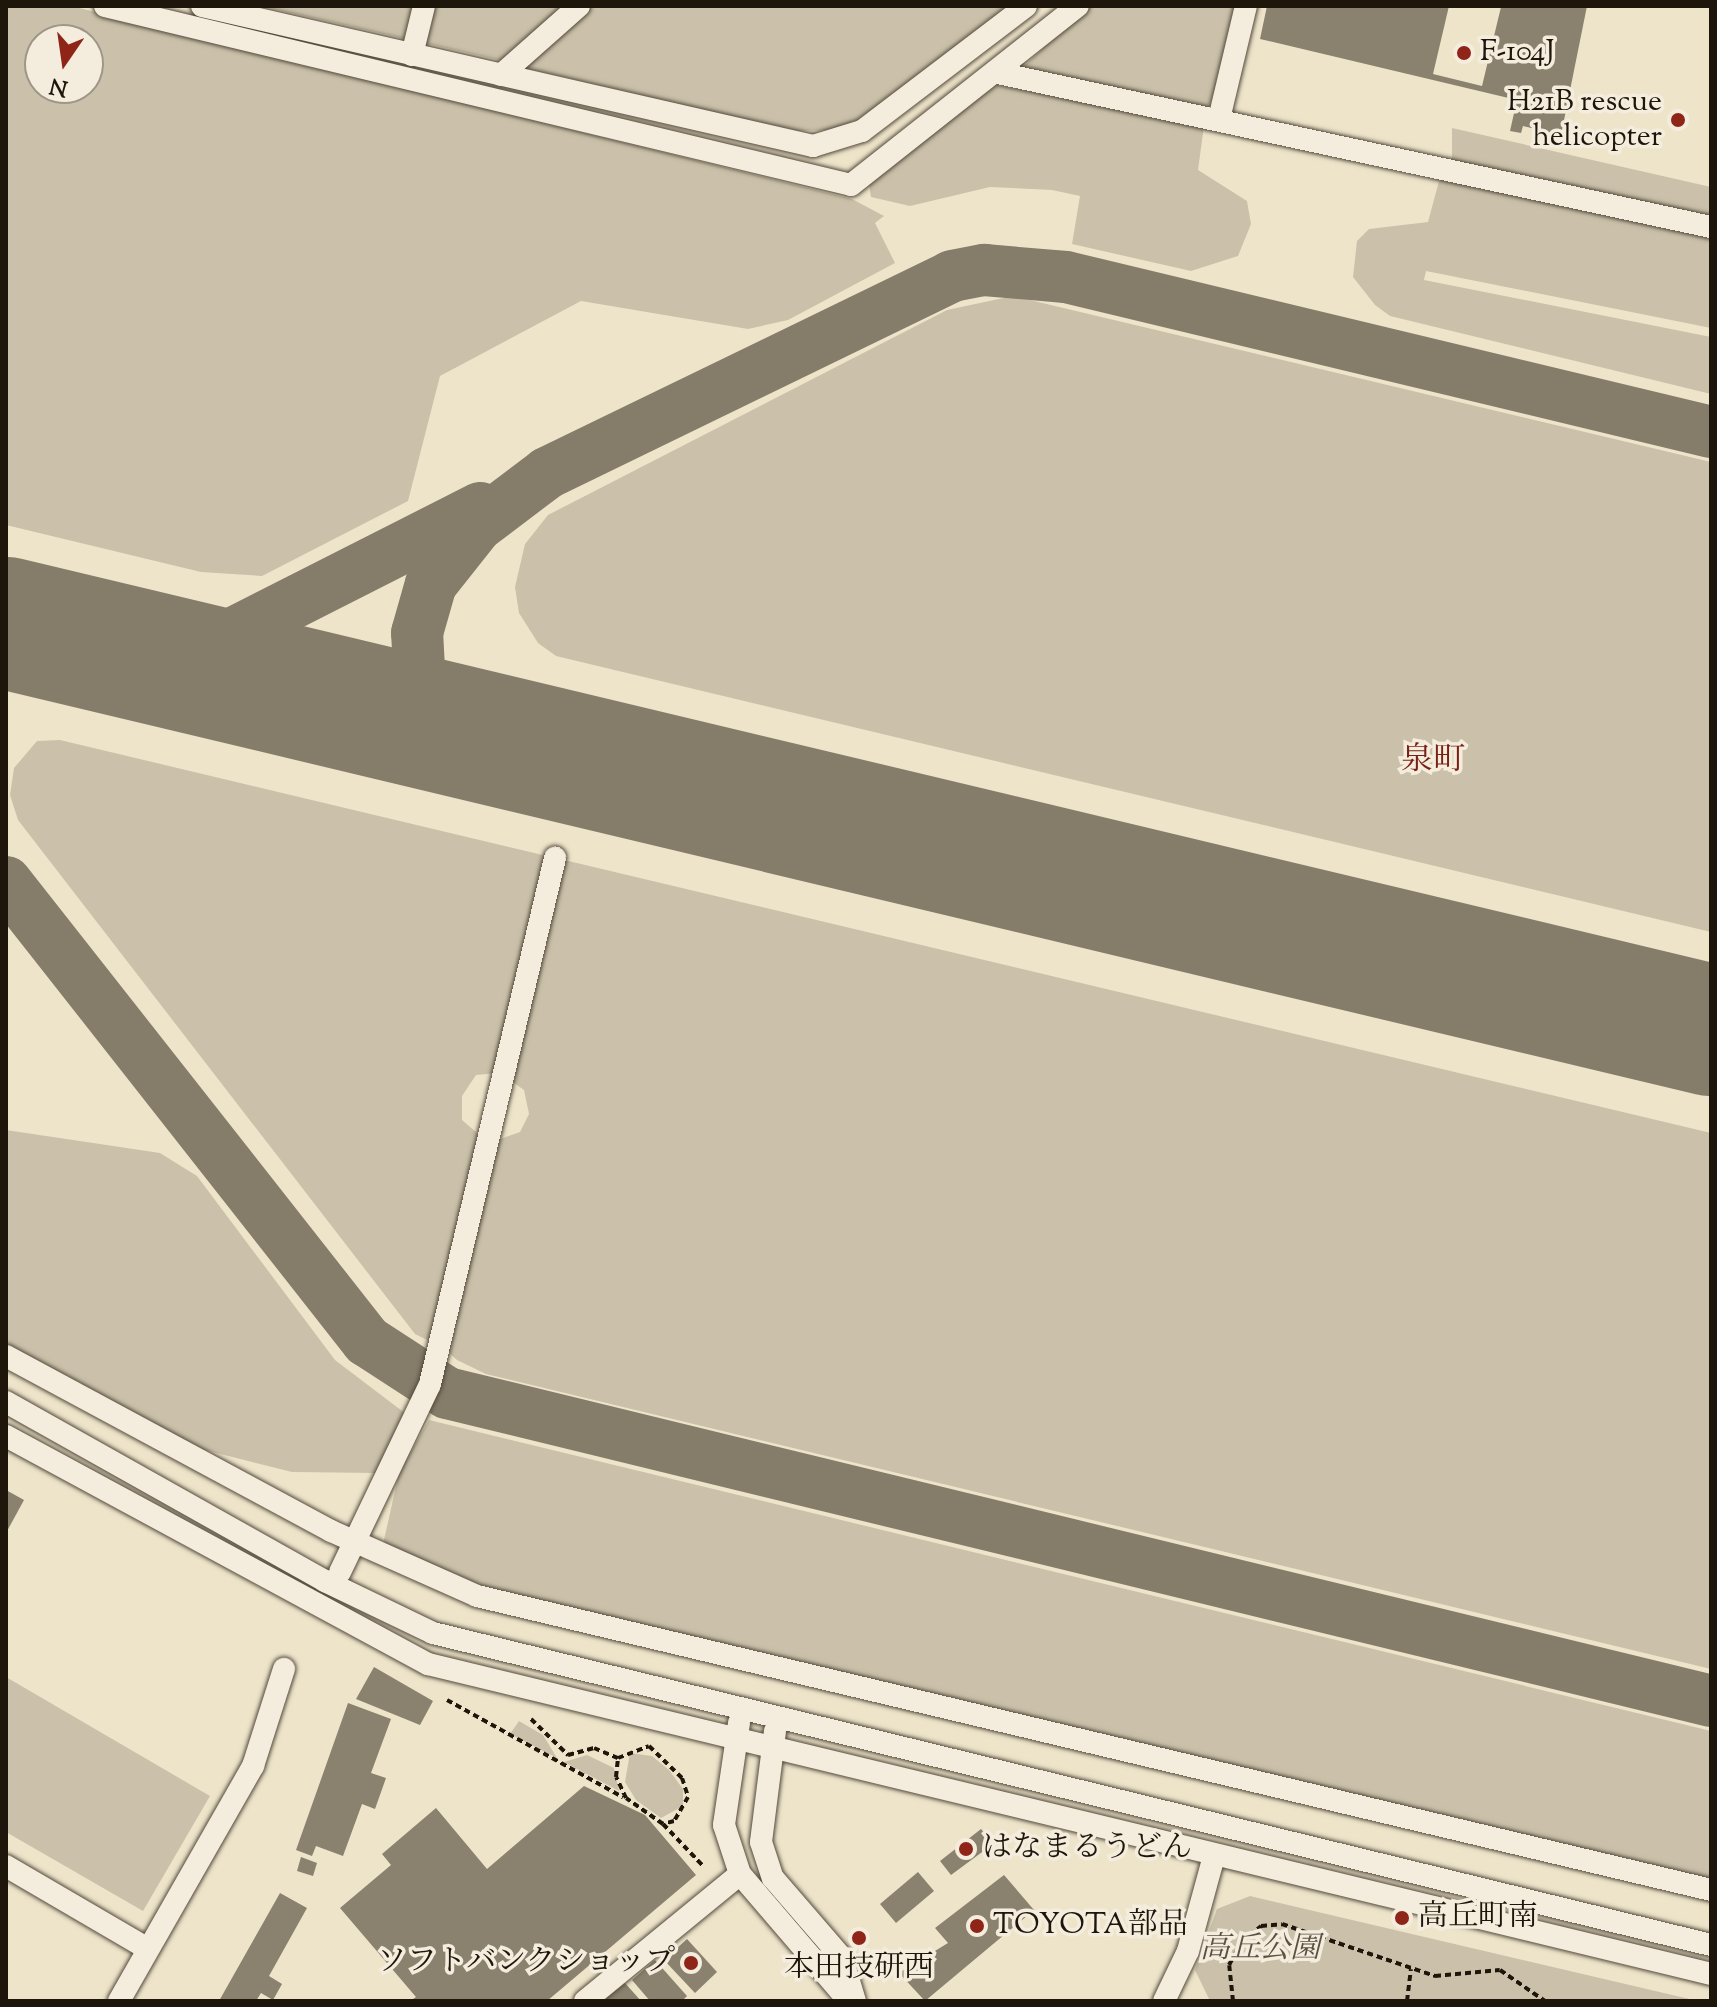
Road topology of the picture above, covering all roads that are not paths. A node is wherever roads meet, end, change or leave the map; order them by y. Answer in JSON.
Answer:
{"nodes":[{"id":1,"x":105,"y":6,"type":"edge"},
{"id":2,"x":424,"y":6,"type":"edge"},
{"id":3,"x":579,"y":6,"type":"edge"},
{"id":4,"x":1026,"y":6,"type":"edge"},
{"id":5,"x":1078,"y":6,"type":"edge"},
{"id":6,"x":1246,"y":6,"type":"edge"},
{"id":7,"x":213,"y":7,"type":"edge"},
{"id":8,"x":412,"y":55,"type":"junction"},
{"id":9,"x":998,"y":73,"type":"junction"},
{"id":10,"x":501,"y":75,"type":"junction"},
{"id":11,"x":1219,"y":119,"type":"junction"},
{"id":12,"x":1711,"y":227,"type":"edge"},
{"id":13,"x":555,"y":858,"type":"dead end"},
{"id":14,"x":6,"y":1356,"type":"edge"},
{"id":15,"x":6,"y":1402,"type":"edge"},
{"id":16,"x":6,"y":1436,"type":"edge"},
{"id":17,"x":356,"y":1544,"type":"junction"},
{"id":18,"x":340,"y":1572,"type":"dead end"},
{"id":19,"x":284,"y":1669,"type":"dead end"},
{"id":20,"x":742,"y":1709,"type":"junction"},
{"id":21,"x":778,"y":1718,"type":"junction"},
{"id":22,"x":737,"y":1737,"type":"junction"},
{"id":23,"x":772,"y":1746,"type":"junction"},
{"id":24,"x":1214,"y":1856,"type":"junction"},
{"id":25,"x":6,"y":1866,"type":"edge"},
{"id":26,"x":740,"y":1874,"type":"junction"},
{"id":27,"x":1711,"y":1890,"type":"edge"},
{"id":28,"x":1711,"y":1945,"type":"edge"},
{"id":29,"x":148,"y":1949,"type":"junction"},
{"id":30,"x":1711,"y":1974,"type":"edge"},
{"id":31,"x":1174,"y":1996,"type":"edge"},
{"id":32,"x":119,"y":2001,"type":"edge"},
{"id":33,"x":585,"y":2001,"type":"edge"},
{"id":34,"x":849,"y":2001,"type":"edge"},
{"id":35,"x":855,"y":2001,"type":"edge"}],
"edges":[{"from":1,"to":9,"type":"street"},
{"from":2,"to":8,"type":"street"},
{"from":3,"to":10,"type":"street"},
{"from":4,"to":10,"type":"street"},
{"from":5,"to":9,"type":"street"},
{"from":6,"to":11,"type":"street"},
{"from":7,"to":8,"type":"street"},
{"from":8,"to":10,"type":"street"},
{"from":9,"to":11,"type":"street"},
{"from":11,"to":12,"type":"street"},
{"from":13,"to":17,"type":"street"},
{"from":14,"to":17,"type":"street"},
{"from":15,"to":20,"type":"street"},
{"from":16,"to":22,"type":"street"},
{"from":17,"to":18,"type":"street"},
{"from":17,"to":27,"type":"street"},
{"from":19,"to":29,"type":"street"},
{"from":20,"to":21,"type":"street"},
{"from":20,"to":22,"type":"street"},
{"from":21,"to":23,"type":"street"},
{"from":21,"to":28,"type":"street"},
{"from":22,"to":23,"type":"street"},
{"from":22,"to":26,"type":"street"},
{"from":23,"to":24,"type":"street"},
{"from":23,"to":35,"type":"street"},
{"from":24,"to":30,"type":"street"},
{"from":24,"to":31,"type":"street"},
{"from":25,"to":29,"type":"street"},
{"from":26,"to":33,"type":"street"},
{"from":26,"to":34,"type":"street"},
{"from":29,"to":32,"type":"street"}]}
